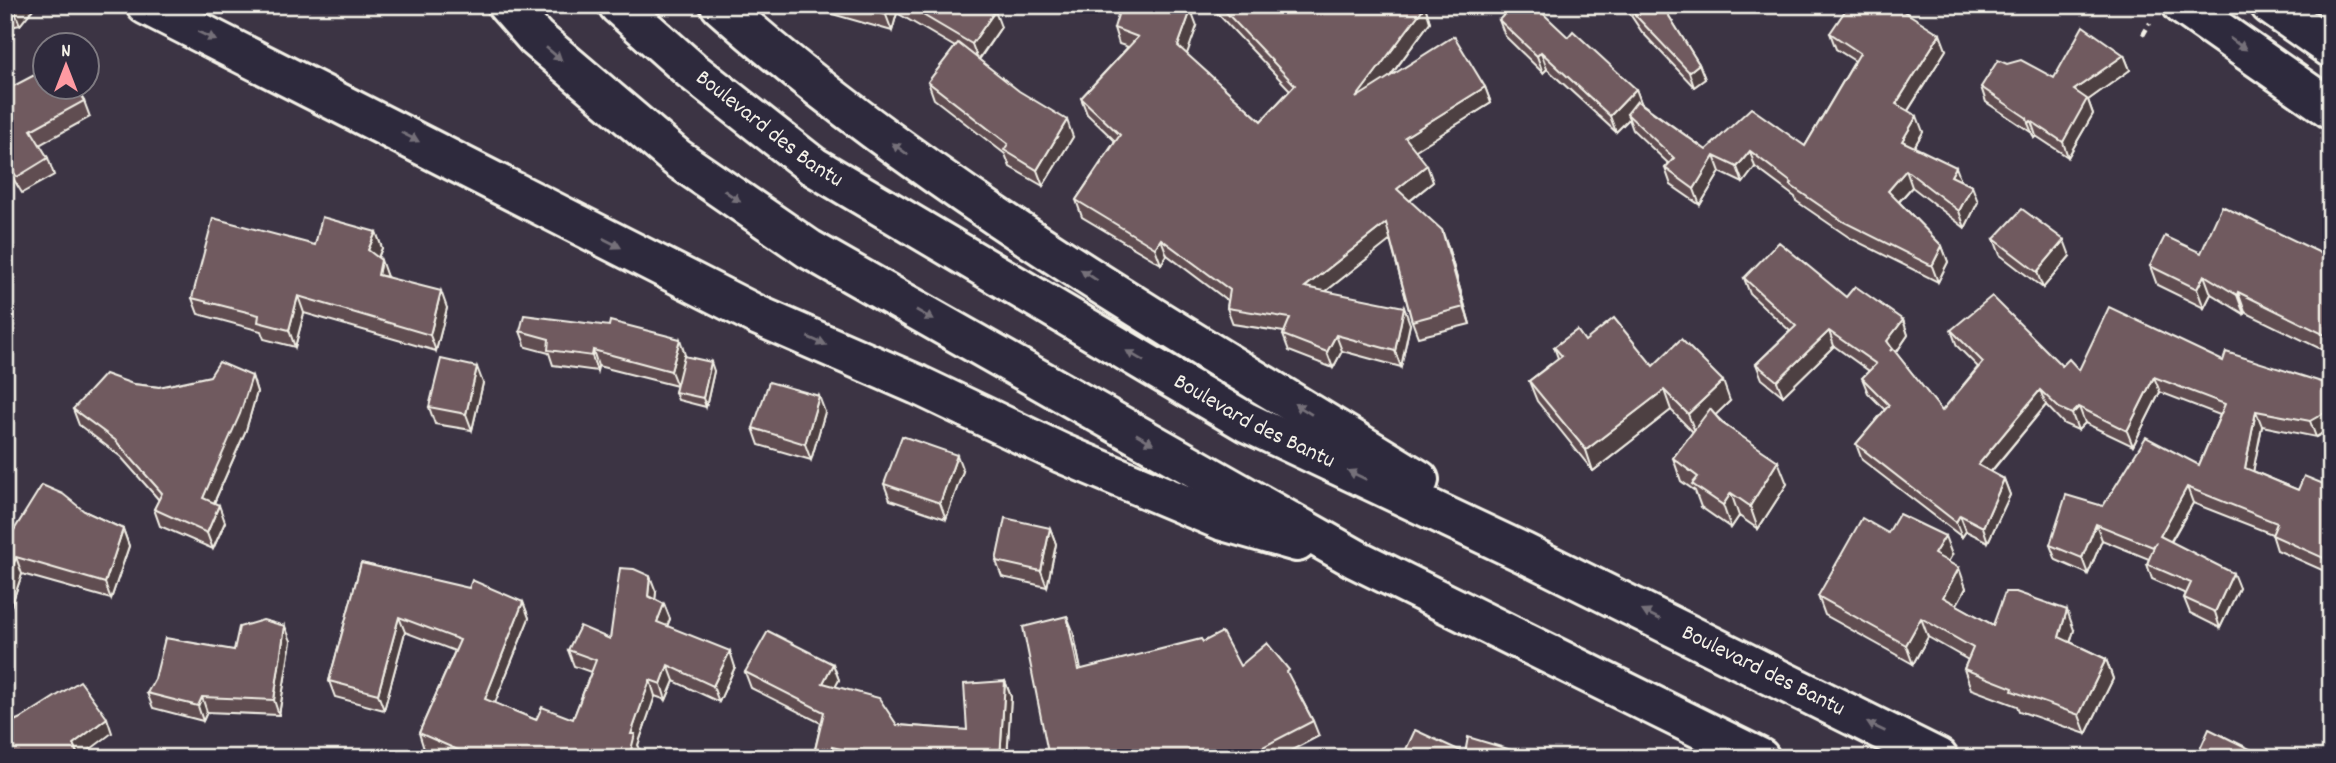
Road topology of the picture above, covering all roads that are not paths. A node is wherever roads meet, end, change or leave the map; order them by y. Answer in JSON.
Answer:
{"nodes":[{"id":1,"x":146,"y":5,"type":"edge"},
{"id":2,"x":507,"y":5,"type":"edge"},
{"id":3,"x":618,"y":5,"type":"edge"},
{"id":4,"x":720,"y":5,"type":"edge"},
{"id":5,"x":2182,"y":5,"type":"edge"},
{"id":6,"x":2270,"y":5,"type":"edge"},
{"id":7,"x":2331,"y":48,"type":"edge"},
{"id":8,"x":2331,"y":110,"type":"edge"},
{"id":9,"x":1524,"y":553,"type":"junction"},
{"id":10,"x":1356,"y":559,"type":"junction"},
{"id":11,"x":1760,"y":758,"type":"edge"},
{"id":12,"x":1938,"y":758,"type":"edge"}],
"edges":[{"from":1,"to":10,"type":"highway","one_way":true},
{"from":2,"to":10,"type":"highway","one_way":true},
{"from":9,"to":3,"type":"highway","name":"Boulevard des Bantu","one_way":true},
{"from":9,"to":4,"type":"highway","one_way":true},
{"from":5,"to":8,"type":"highway","one_way":true},
{"from":6,"to":7,"type":"highway"},
{"from":12,"to":9,"type":"highway","name":"Boulevard des Bantu","one_way":true},
{"from":10,"to":11,"type":"highway"}]}
